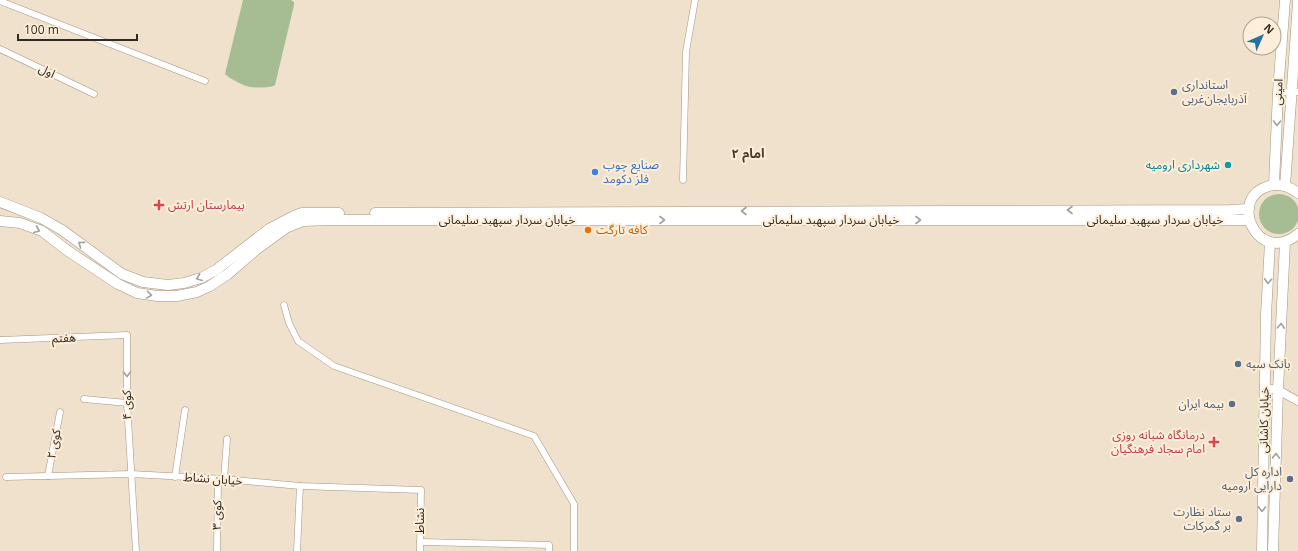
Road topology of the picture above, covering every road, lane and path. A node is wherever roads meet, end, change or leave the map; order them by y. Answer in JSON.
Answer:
{"nodes":[{"id":1,"x":695,"y":0,"type":"edge"},
{"id":2,"x":1285,"y":0,"type":"edge"},
{"id":3,"x":0,"y":1,"type":"edge"},
{"id":4,"x":1298,"y":2,"type":"edge"},
{"id":5,"x":0,"y":49,"type":"edge"},
{"id":6,"x":205,"y":81,"type":"dead end"},
{"id":7,"x":1278,"y":92,"type":"junction"},
{"id":8,"x":1295,"y":92,"type":"edge"},
{"id":9,"x":94,"y":94,"type":"dead end"},
{"id":10,"x":683,"y":180,"type":"dead end"},
{"id":11,"x":1274,"y":185,"type":"junction"},
{"id":12,"x":1285,"y":186,"type":"junction"},
{"id":13,"x":1298,"y":193,"type":"edge"},
{"id":14,"x":0,"y":202,"type":"edge"},
{"id":15,"x":1249,"y":209,"type":"junction"},
{"id":16,"x":1249,"y":220,"type":"junction"},
{"id":17,"x":0,"y":221,"type":"edge"},
{"id":18,"x":1298,"y":234,"type":"edge"},
{"id":19,"x":1270,"y":242,"type":"junction"},
{"id":20,"x":1285,"y":242,"type":"junction"},
{"id":21,"x":284,"y":305,"type":"dead end"},
{"id":22,"x":127,"y":336,"type":"joint"},
{"id":23,"x":0,"y":340,"type":"edge"},
{"id":24,"x":1265,"y":388,"type":"junction"},
{"id":25,"x":1278,"y":390,"type":"junction"},
{"id":26,"x":84,"y":399,"type":"dead end"},
{"id":27,"x":1298,"y":401,"type":"edge"},
{"id":28,"x":127,"y":403,"type":"junction"},
{"id":29,"x":185,"y":410,"type":"dead end"},
{"id":30,"x":60,"y":412,"type":"dead end"},
{"id":31,"x":227,"y":439,"type":"dead end"},
{"id":32,"x":0,"y":473,"type":"edge"},
{"id":33,"x":131,"y":474,"type":"junction"},
{"id":34,"x":48,"y":476,"type":"junction"},
{"id":35,"x":6,"y":477,"type":"junction"},
{"id":36,"x":175,"y":477,"type":"junction"},
{"id":37,"x":221,"y":479,"type":"junction"},
{"id":38,"x":0,"y":481,"type":"edge"},
{"id":39,"x":300,"y":486,"type":"junction"},
{"id":40,"x":420,"y":490,"type":"joint"},
{"id":41,"x":420,"y":542,"type":"junction"},
{"id":42,"x":549,"y":548,"type":"edge"},
{"id":43,"x":136,"y":551,"type":"edge"},
{"id":44,"x":217,"y":551,"type":"edge"},
{"id":45,"x":297,"y":551,"type":"edge"},
{"id":46,"x":420,"y":551,"type":"edge"},
{"id":47,"x":574,"y":551,"type":"edge"},
{"id":48,"x":1262,"y":551,"type":"edge"},
{"id":49,"x":1273,"y":551,"type":"edge"}],
"edges":[{"from":1,"to":10,"type":"street"},
{"from":2,"to":7,"type":"main road","name":"امینی"},
{"from":3,"to":6,"type":"street"},
{"from":4,"to":8,"type":"main road","name":"امینی"},
{"from":5,"to":9,"type":"street","name":"اول"},
{"from":7,"to":8,"type":"street"},
{"from":7,"to":11,"type":"main road","name":"امینی","one_way":true},
{"from":8,"to":12,"type":"main road","name":"امینی"},
{"from":11,"to":12,"type":"main road"},
{"from":11,"to":15,"type":"main road"},
{"from":12,"to":13,"type":"main road"},
{"from":15,"to":14,"type":"main road","name":"خیابان سردار سپهبد سلیمانی","one_way":true},
{"from":15,"to":16,"type":"main road"},
{"from":17,"to":16,"type":"main road","name":"خیابان سردار سپهبد سلیمانی","one_way":true},
{"from":16,"to":19,"type":"main road"},
{"from":18,"to":20,"type":"main road"},
{"from":19,"to":20,"type":"main road"},
{"from":19,"to":24,"type":"main road","name":"خیابان کاشانی","one_way":true},
{"from":25,"to":20,"type":"main road","one_way":true},
{"from":21,"to":47,"type":"street"},
{"from":22,"to":23,"type":"street","name":"هفتم"},
{"from":22,"to":28,"type":"street","name":"کوی ۴","one_way":true},
{"from":24,"to":25,"type":"street"},
{"from":24,"to":48,"type":"main road","name":"خیابان کاشانی","one_way":true},
{"from":25,"to":27,"type":"street"},
{"from":49,"to":25,"type":"main road","one_way":true},
{"from":26,"to":28,"type":"street"},
{"from":28,"to":33,"type":"street","name":"کوی ۴"},
{"from":29,"to":36,"type":"street"},
{"from":30,"to":34,"type":"street","name":"کوی ۲"},
{"from":31,"to":37,"type":"street","name":"کوی ۳"},
{"from":32,"to":35,"type":"street"},
{"from":33,"to":34,"type":"street","name":"خیابان نشاط"},
{"from":33,"to":36,"type":"street","name":"خیابان نشاط"},
{"from":33,"to":43,"type":"street","name":"کوی ۴"},
{"from":34,"to":35,"type":"street","name":"خیابان نشاط"},
{"from":35,"to":38,"type":"street"},
{"from":36,"to":37,"type":"street","name":"خیابان نشاط"},
{"from":37,"to":39,"type":"street","name":"خیابان نشاط"},
{"from":37,"to":44,"type":"street","name":"کوی ۳"},
{"from":39,"to":40,"type":"street","name":"خیابان نشاط"},
{"from":39,"to":45,"type":"street"},
{"from":40,"to":41,"type":"street","name":"نشاط"},
{"from":41,"to":42,"type":"street"},
{"from":41,"to":46,"type":"street","name":"نشاط"}]}
